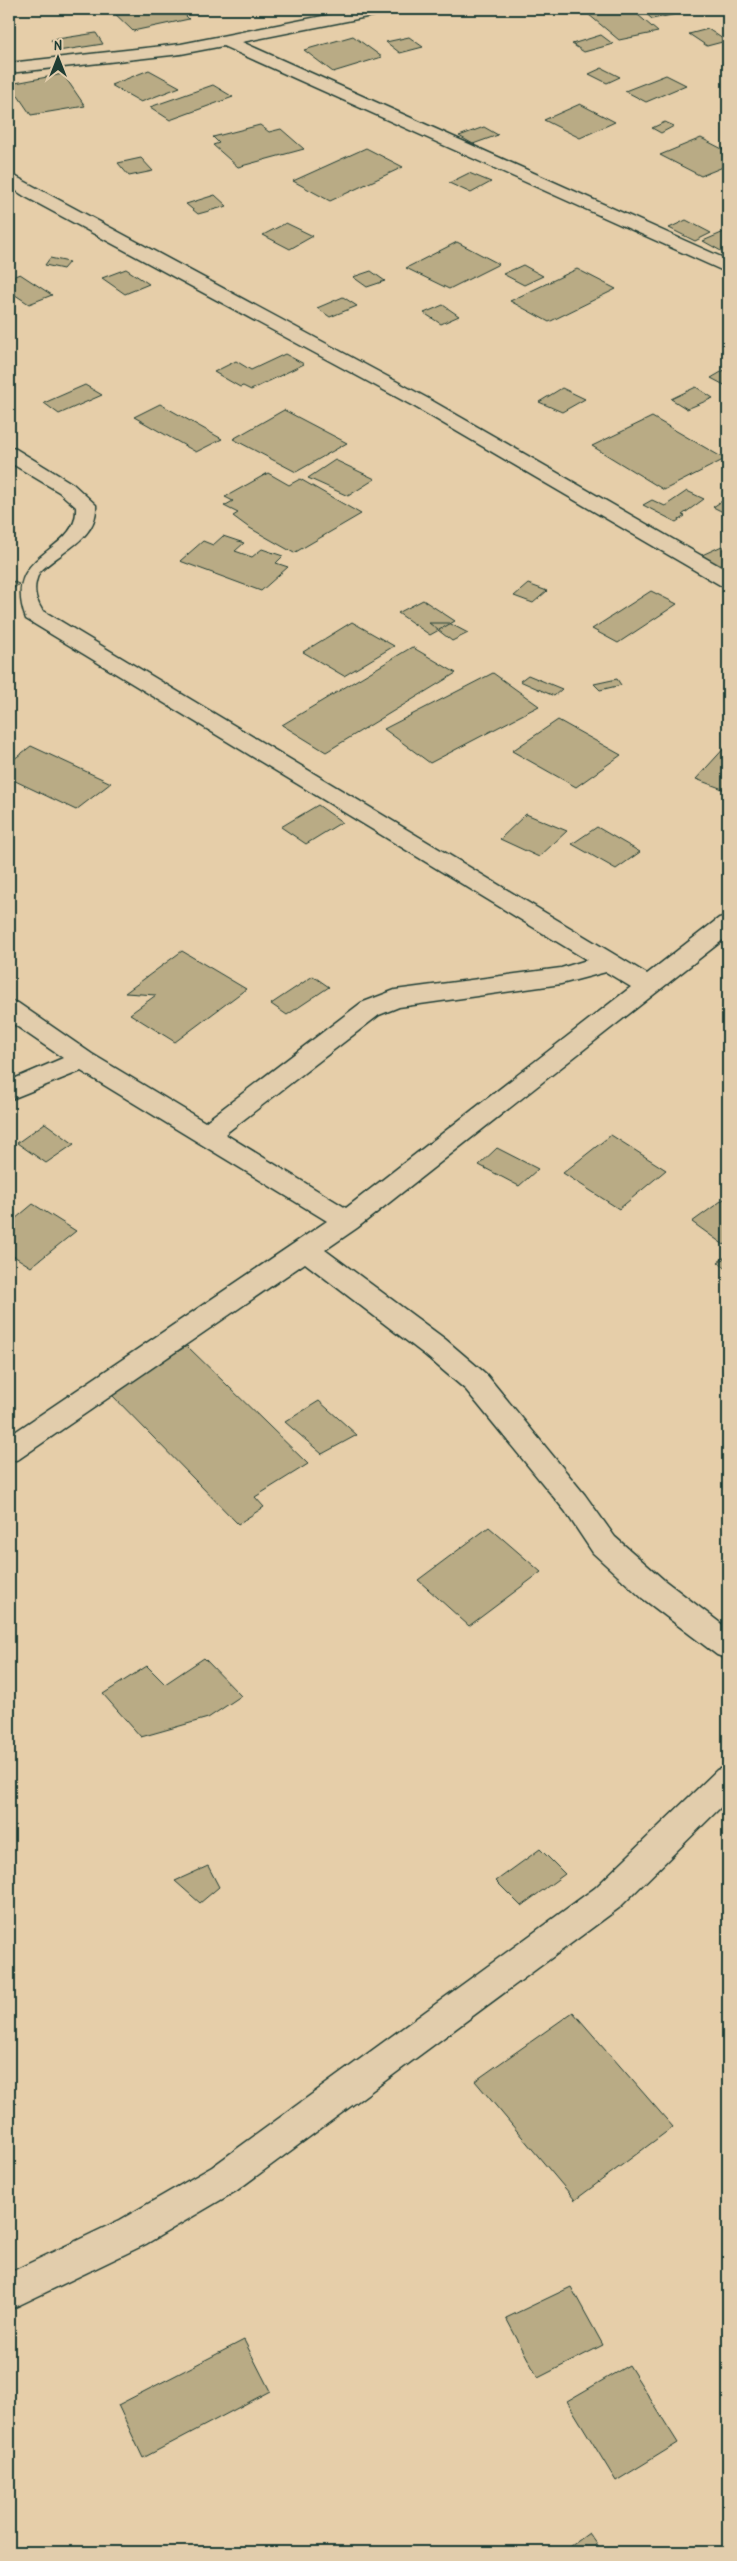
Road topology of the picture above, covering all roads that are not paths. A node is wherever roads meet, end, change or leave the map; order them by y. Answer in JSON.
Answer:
{"nodes":[{"id":1,"x":382,"y":9,"type":"edge"},
{"id":2,"x":226,"y":40,"type":"junction"},
{"id":3,"x":9,"y":68,"type":"edge"},
{"id":4,"x":9,"y":178,"type":"edge"},
{"id":5,"x":728,"y":267,"type":"edge"},
{"id":6,"x":9,"y":453,"type":"edge"},
{"id":7,"x":728,"y":580,"type":"edge"},
{"id":8,"x":728,"y":924,"type":"edge"},
{"id":9,"x":610,"y":962,"type":"junction"},
{"id":10,"x":648,"y":986,"type":"junction"},
{"id":11,"x":9,"y":1009,"type":"edge"},
{"id":12,"x":83,"y":1060,"type":"junction"},
{"id":13,"x":9,"y":1091,"type":"edge"},
{"id":14,"x":206,"y":1134,"type":"junction"},
{"id":15,"x":347,"y":1221,"type":"junction"},
{"id":16,"x":305,"y":1249,"type":"junction"},
{"id":17,"x":9,"y":1451,"type":"edge"},
{"id":18,"x":728,"y":1646,"type":"edge"},
{"id":19,"x":728,"y":1780,"type":"edge"},
{"id":20,"x":9,"y":2292,"type":"edge"}],
"edges":[{"from":1,"to":2,"type":"street"},
{"from":2,"to":3,"type":"street"},
{"from":2,"to":5,"type":"street"},
{"from":4,"to":7,"type":"street"},
{"from":6,"to":9,"type":"street"},
{"from":8,"to":10,"type":"street"},
{"from":9,"to":10,"type":"street"},
{"from":9,"to":14,"type":"street"},
{"from":10,"to":15,"type":"street"},
{"from":11,"to":12,"type":"street"},
{"from":12,"to":13,"type":"street"},
{"from":12,"to":14,"type":"street"},
{"from":14,"to":15,"type":"street"},
{"from":15,"to":16,"type":"street"},
{"from":16,"to":17,"type":"street"},
{"from":16,"to":18,"type":"street"},
{"from":19,"to":20,"type":"street"}]}
